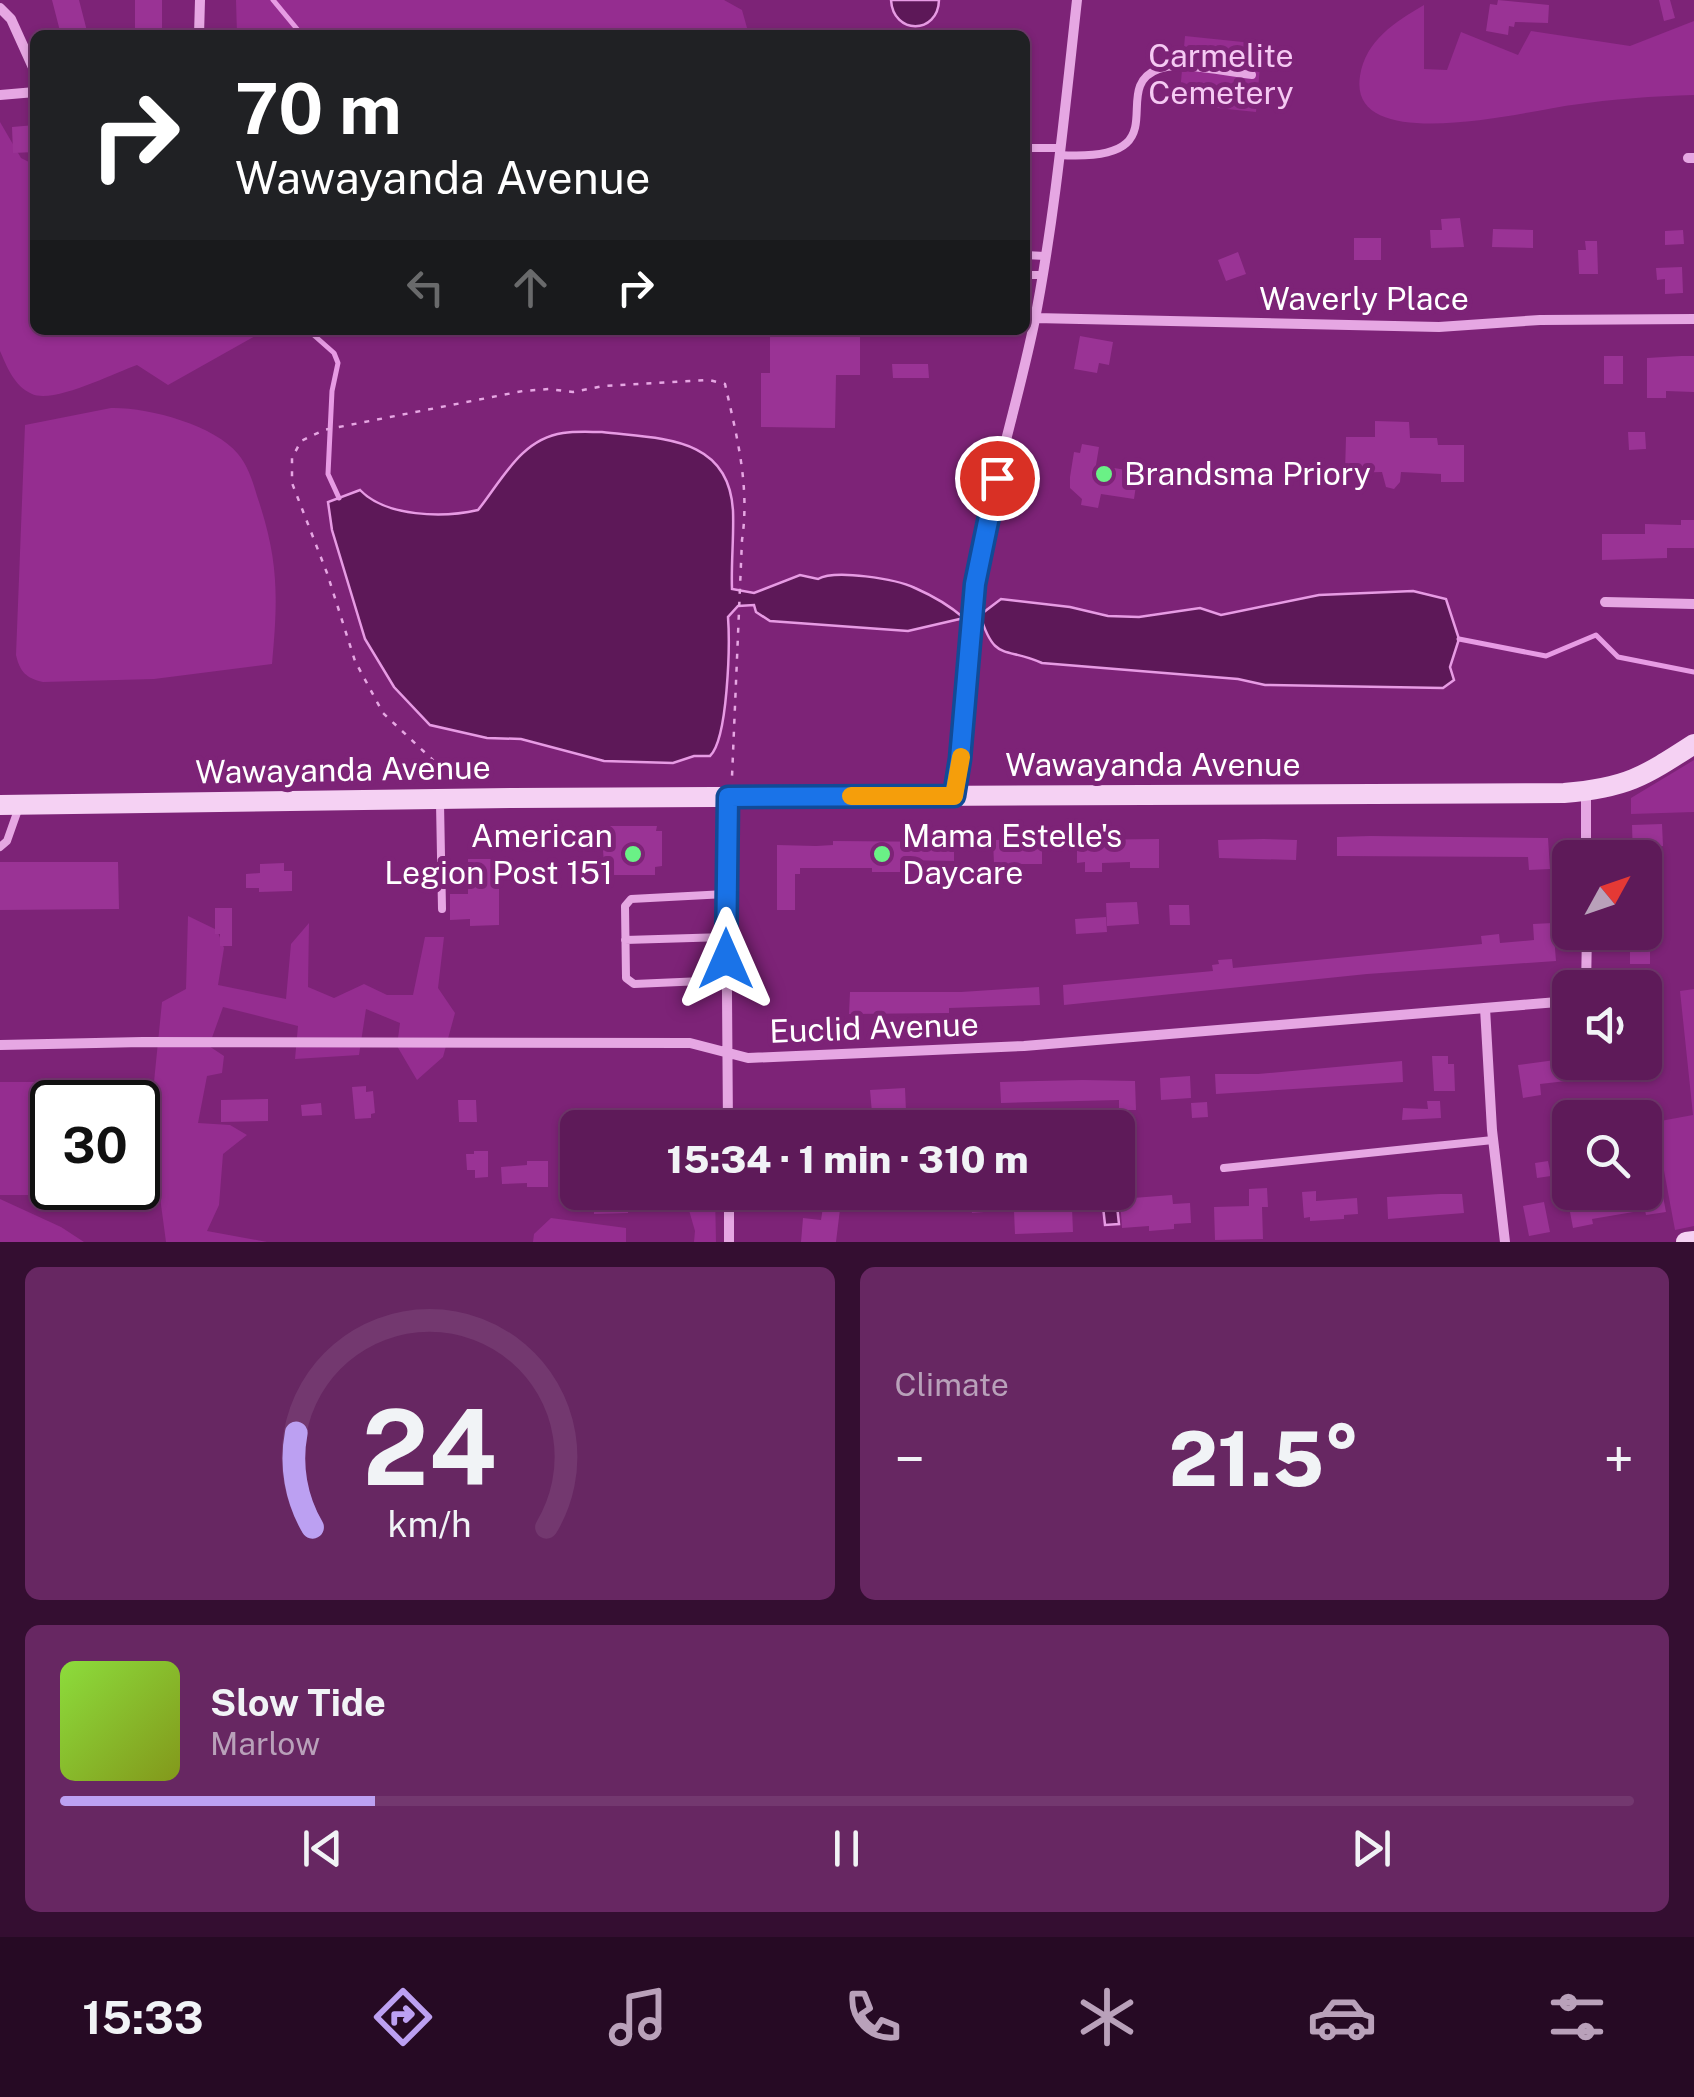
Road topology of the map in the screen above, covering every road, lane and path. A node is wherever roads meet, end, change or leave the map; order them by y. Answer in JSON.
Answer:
{"nodes":[{"id":1,"x":200,"y":0,"type":"edge"},
{"id":2,"x":1076,"y":0,"type":"edge"},
{"id":3,"x":0,"y":8,"type":"edge"},
{"id":4,"x":199,"y":30,"type":"edge"},
{"id":5,"x":30,"y":61,"type":"edge"},
{"id":6,"x":1252,"y":75,"type":"dead end"},
{"id":7,"x":30,"y":92,"type":"edge"},
{"id":8,"x":0,"y":95,"type":"edge"},
{"id":9,"x":1030,"y":149,"type":"edge"},
{"id":10,"x":1059,"y":152,"type":"junction"},
{"id":11,"x":1030,"y":255,"type":"edge"},
{"id":12,"x":1045,"y":256,"type":"junction"},
{"id":13,"x":1030,"y":275,"type":"edge"},
{"id":14,"x":1042,"y":276,"type":"junction"},
{"id":15,"x":1035,"y":318,"type":"junction"},
{"id":16,"x":1694,"y":319,"type":"edge"},
{"id":17,"x":1604,"y":602,"type":"dead end"},
{"id":18,"x":1694,"y":604,"type":"edge"},
{"id":19,"x":1694,"y":744,"type":"edge"},
{"id":20,"x":730,"y":788,"type":"junction"},
{"id":21,"x":1586,"y":792,"type":"junction"},
{"id":22,"x":954,"y":796,"type":"junction"},
{"id":23,"x":450,"y":799,"type":"junction"},
{"id":24,"x":10,"y":805,"type":"edge"},
{"id":25,"x":1586,"y":840,"type":"edge"},
{"id":26,"x":0,"y":847,"type":"edge"},
{"id":27,"x":726,"y":894,"type":"junction"},
{"id":28,"x":442,"y":908,"type":"dead end"},
{"id":29,"x":726,"y":937,"type":"junction"},
{"id":30,"x":625,"y":940,"type":"junction"},
{"id":31,"x":726,"y":980,"type":"junction"},
{"id":32,"x":1552,"y":1002,"type":"edge"},
{"id":33,"x":1485,"y":1008,"type":"junction"},
{"id":34,"x":0,"y":1045,"type":"edge"},
{"id":35,"x":726,"y":1053,"type":"junction"},
{"id":36,"x":728,"y":1110,"type":"edge"},
{"id":37,"x":1493,"y":1140,"type":"junction"},
{"id":38,"x":1224,"y":1168,"type":"dead end"},
{"id":39,"x":728,"y":1210,"type":"edge"},
{"id":40,"x":1694,"y":1240,"type":"edge"},
{"id":41,"x":729,"y":1242,"type":"edge"},
{"id":42,"x":1506,"y":1242,"type":"edge"},
{"id":43,"x":1686,"y":1242,"type":"edge"}],
"edges":[{"from":1,"to":4,"type":"street"},
{"from":2,"to":10,"type":"street"},
{"from":3,"to":5,"type":"street"},
{"from":6,"to":10,"type":"lane"},
{"from":7,"to":8,"type":"street"},
{"from":9,"to":10,"type":"lane"},
{"from":10,"to":12,"type":"street"},
{"from":11,"to":12,"type":"lane"},
{"from":12,"to":14,"type":"street"},
{"from":13,"to":14,"type":"lane"},
{"from":14,"to":15,"type":"street"},
{"from":15,"to":16,"type":"street","name":"Waverly Place"},
{"from":15,"to":22,"type":"street"},
{"from":17,"to":18,"type":"street"},
{"from":19,"to":21,"type":"street","name":"Wawayanda Avenue"},
{"from":20,"to":22,"type":"street","name":"Wawayanda Avenue"},
{"from":20,"to":23,"type":"street","name":"Wawayanda Avenue"},
{"from":20,"to":23,"type":"path"},
{"from":20,"to":27,"type":"street"},
{"from":21,"to":22,"type":"street","name":"Wawayanda Avenue"},
{"from":21,"to":25,"type":"street"},
{"from":23,"to":24,"type":"street","name":"Wawayanda Avenue"},
{"from":23,"to":28,"type":"lane"},
{"from":24,"to":26,"type":"lane"},
{"from":27,"to":29,"type":"street"},
{"from":27,"to":30,"type":"lane"},
{"from":29,"to":30,"type":"lane"},
{"from":29,"to":31,"type":"street"},
{"from":30,"to":31,"type":"lane"},
{"from":31,"to":35,"type":"street"},
{"from":32,"to":33,"type":"street","name":"Euclid Avenue"},
{"from":33,"to":35,"type":"street","name":"Euclid Avenue"},
{"from":33,"to":37,"type":"street"},
{"from":34,"to":35,"type":"street","name":"Euclid Avenue"},
{"from":35,"to":36,"type":"street"},
{"from":37,"to":38,"type":"lane"},
{"from":37,"to":42,"type":"street"},
{"from":39,"to":41,"type":"street"},
{"from":40,"to":43,"type":"street"}]}
